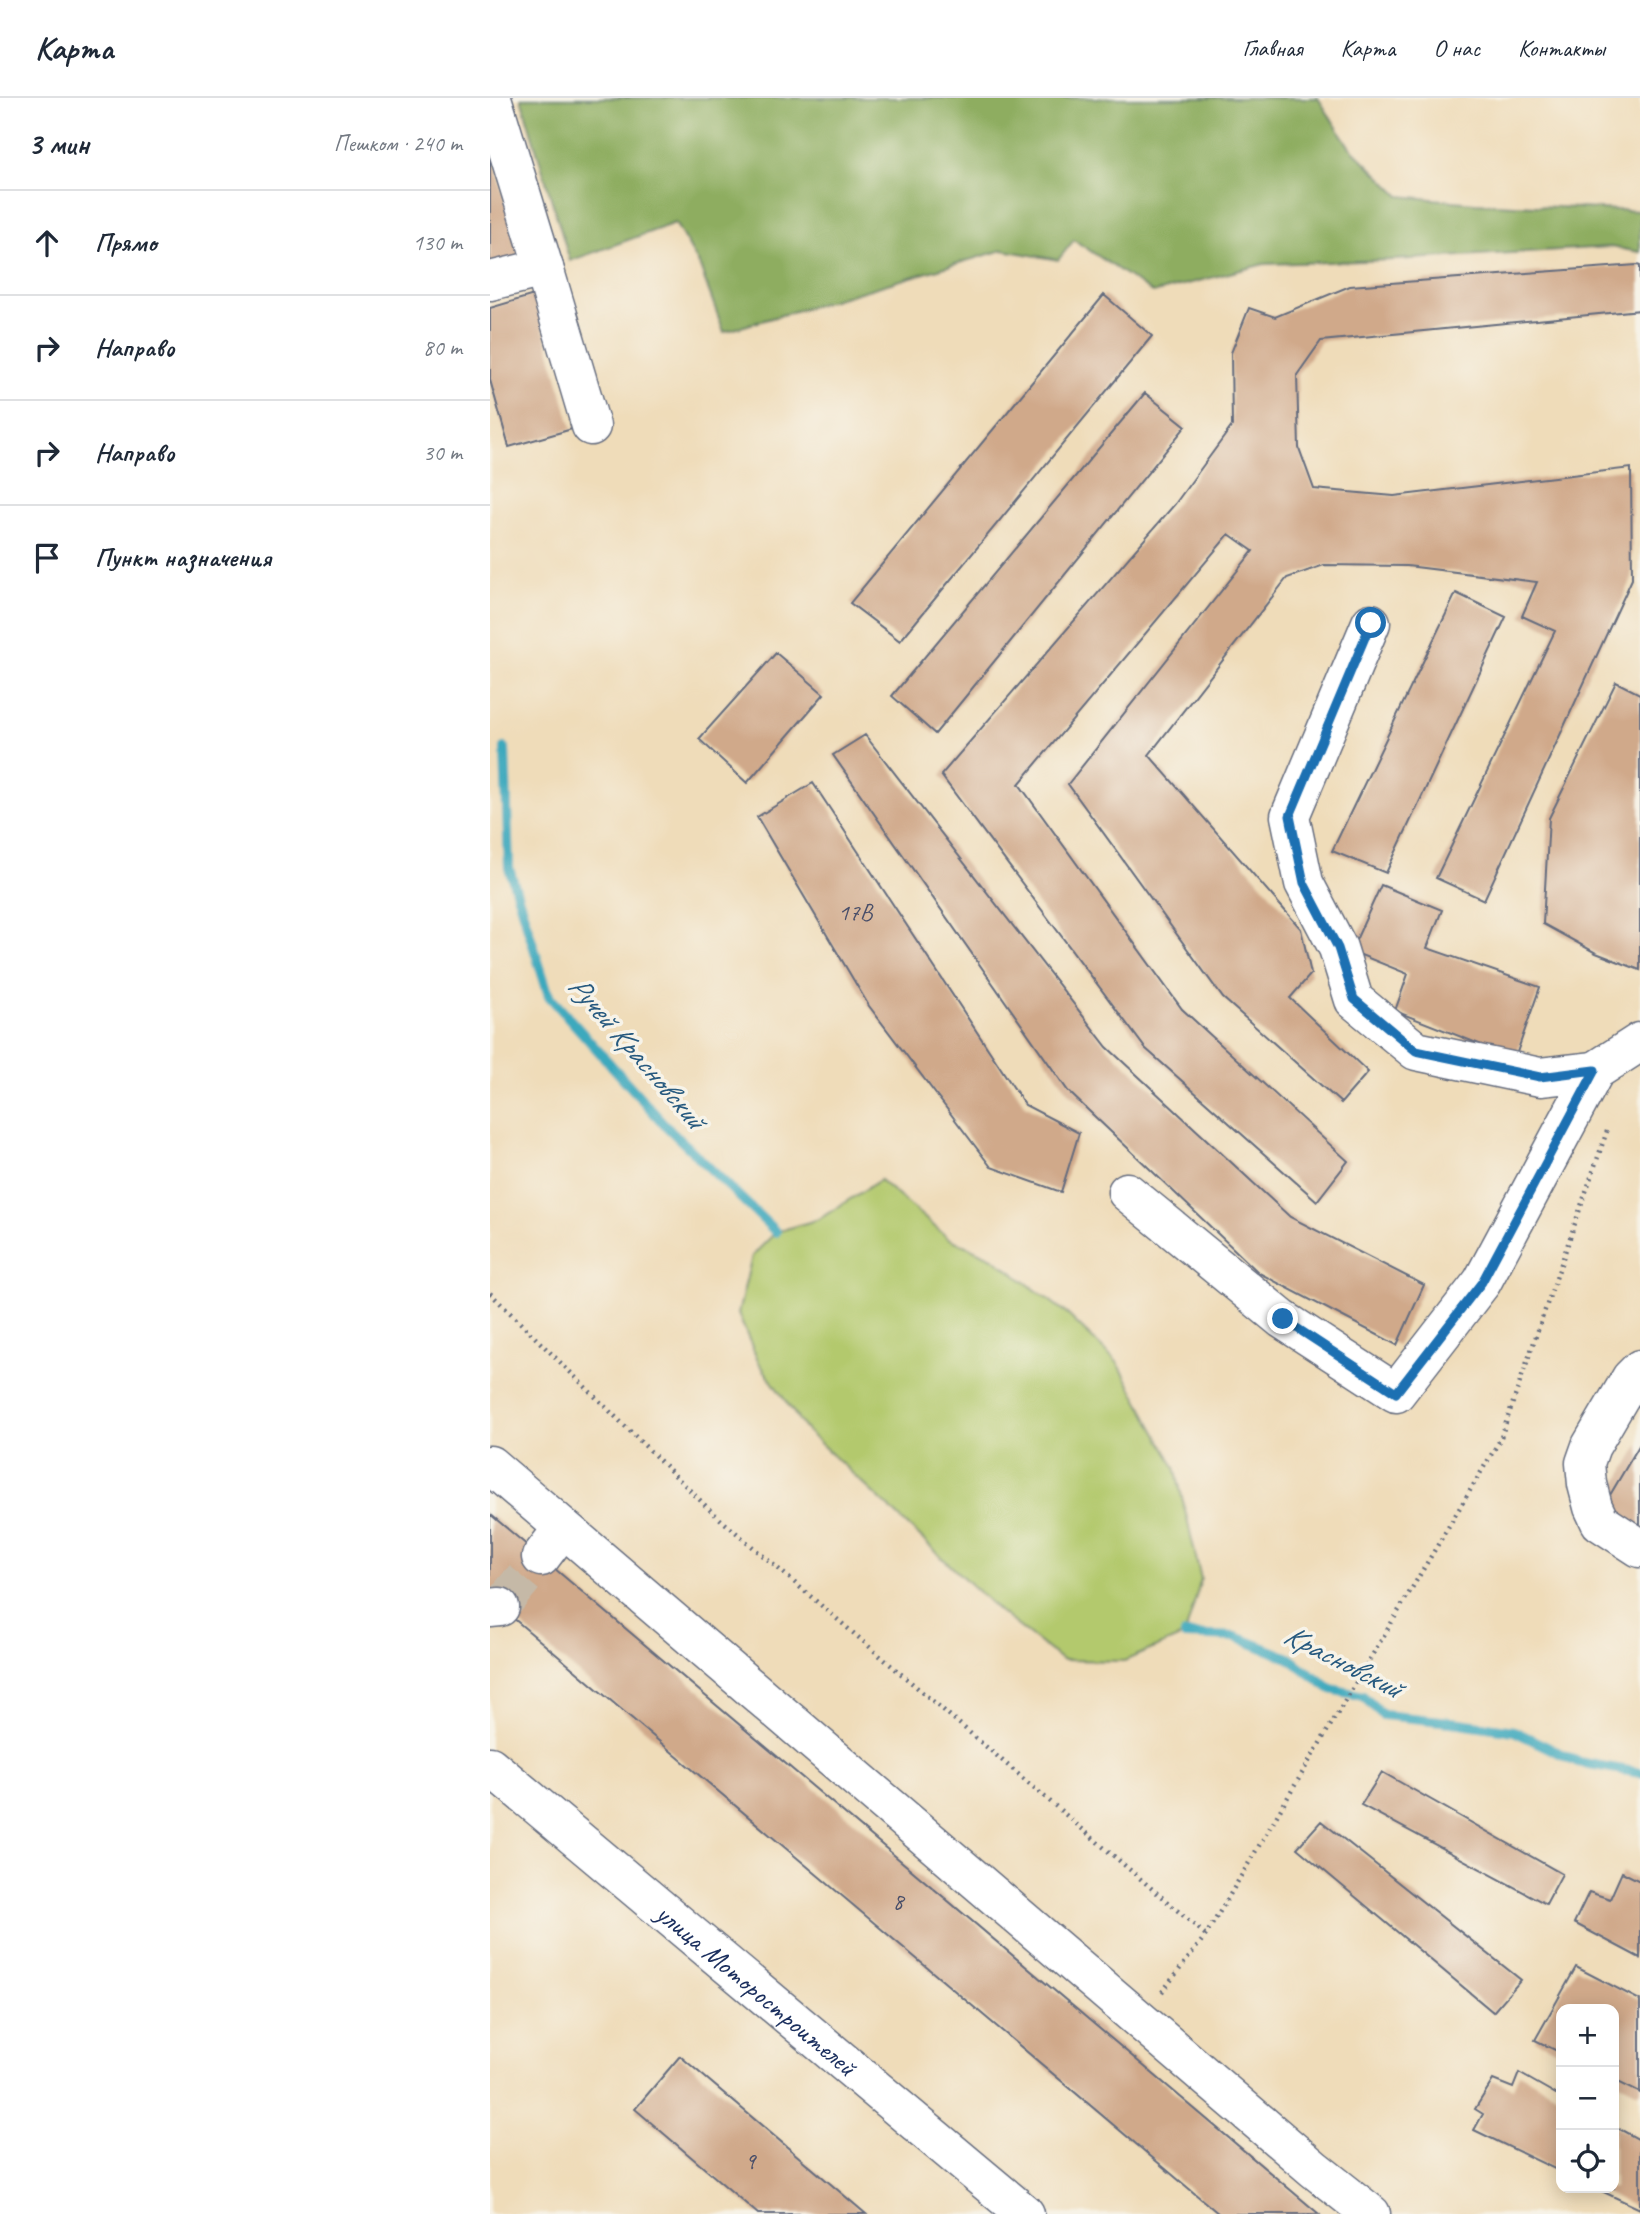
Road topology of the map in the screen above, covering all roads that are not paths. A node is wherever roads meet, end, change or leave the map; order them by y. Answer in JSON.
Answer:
{"nodes":[{"id":1,"x":492,"y":98,"type":"edge"},
{"id":2,"x":544,"y":268,"type":"junction"},
{"id":3,"x":490,"y":281,"type":"edge"},
{"id":4,"x":591,"y":426,"type":"dead end"},
{"id":5,"x":1371,"y":623,"type":"dead end"},
{"id":6,"x":1640,"y":1042,"type":"edge"},
{"id":7,"x":1595,"y":1070,"type":"junction"},
{"id":8,"x":1127,"y":1192,"type":"dead end"},
{"id":9,"x":1640,"y":1368,"type":"edge"},
{"id":10,"x":490,"y":1465,"type":"edge"},
{"id":11,"x":1640,"y":1548,"type":"edge"},
{"id":12,"x":490,"y":1766,"type":"edge"},
{"id":13,"x":1025,"y":2214,"type":"edge"},
{"id":14,"x":1371,"y":2214,"type":"edge"}],
"edges":[{"from":1,"to":2,"type":"street"},
{"from":2,"to":3,"type":"street"},
{"from":2,"to":4,"type":"street"},
{"from":5,"to":7,"type":"street"},
{"from":6,"to":7,"type":"street"},
{"from":7,"to":8,"type":"street"},
{"from":9,"to":11,"type":"street"},
{"from":10,"to":14,"type":"street"},
{"from":12,"to":13,"type":"street","name":"улица Моторостроителей"}]}
